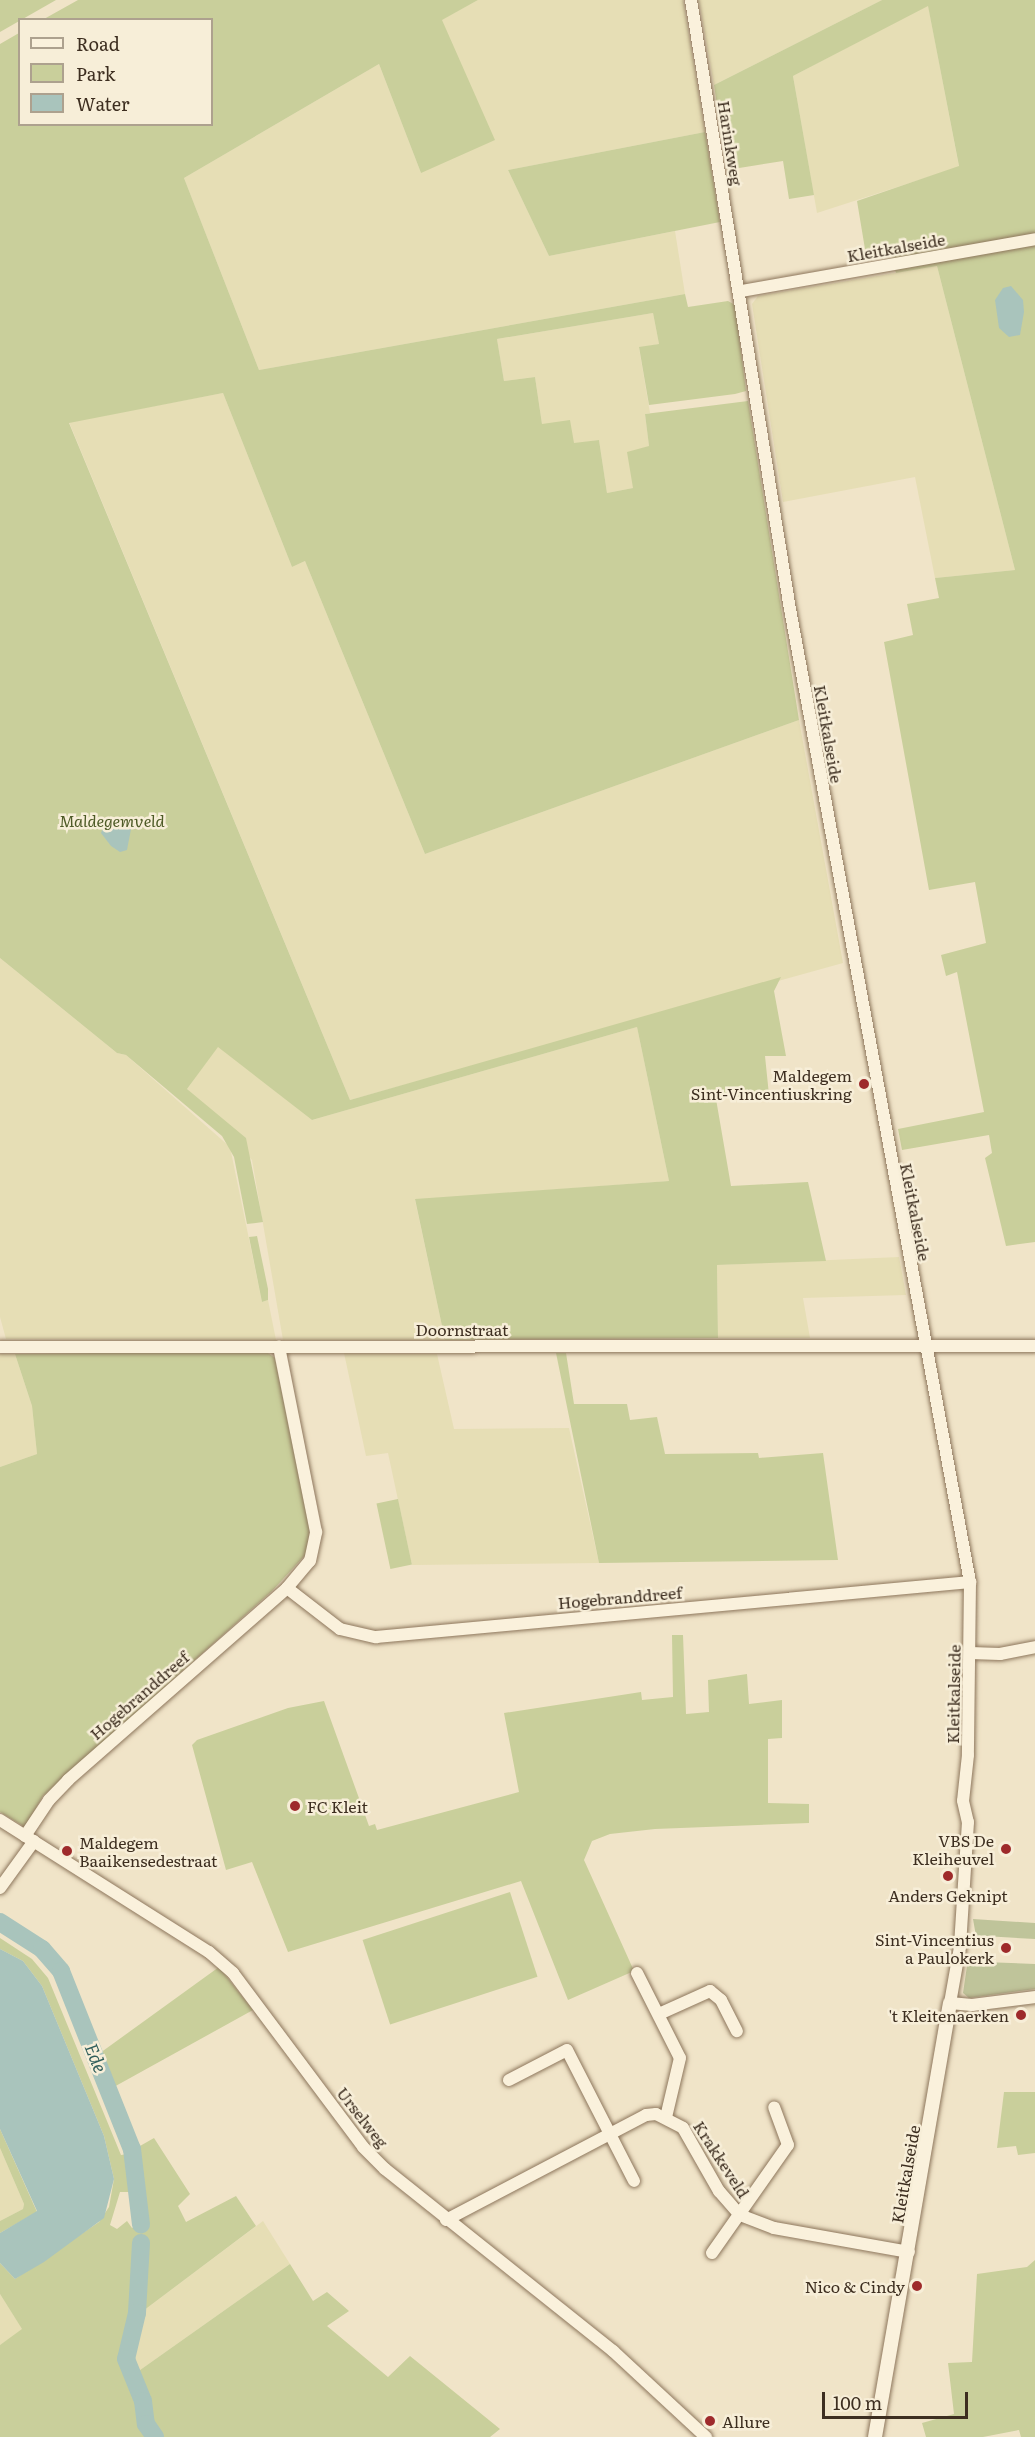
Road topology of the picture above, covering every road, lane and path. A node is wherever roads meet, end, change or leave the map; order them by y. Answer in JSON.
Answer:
{"nodes":[{"id":1,"x":691,"y":0,"type":"edge"},
{"id":2,"x":1035,"y":239,"type":"edge"},
{"id":3,"x":741,"y":291,"type":"junction"},
{"id":4,"x":924,"y":1346,"type":"junction"},
{"id":5,"x":1035,"y":1346,"type":"edge"},
{"id":6,"x":0,"y":1347,"type":"edge"},
{"id":7,"x":279,"y":1347,"type":"junction"},
{"id":8,"x":970,"y":1582,"type":"junction"},
{"id":9,"x":288,"y":1588,"type":"junction"},
{"id":10,"x":1035,"y":1647,"type":"edge"},
{"id":11,"x":970,"y":1653,"type":"junction"},
{"id":12,"x":0,"y":1820,"type":"edge"},
{"id":13,"x":29,"y":1839,"type":"junction"},
{"id":14,"x":0,"y":1888,"type":"edge"},
{"id":15,"x":637,"y":1973,"type":"dead end"},
{"id":16,"x":1035,"y":1997,"type":"edge"},
{"id":17,"x":950,"y":2003,"type":"junction"},
{"id":18,"x":659,"y":2014,"type":"junction"},
{"id":19,"x":737,"y":2031,"type":"dead end"},
{"id":20,"x":509,"y":2080,"type":"dead end"},
{"id":21,"x":774,"y":2107,"type":"dead end"},
{"id":22,"x":666,"y":2116,"type":"junction"},
{"id":23,"x":610,"y":2134,"type":"junction"},
{"id":24,"x":634,"y":2181,"type":"dead end"},
{"id":25,"x":740,"y":2215,"type":"junction"},
{"id":26,"x":446,"y":2220,"type":"junction"},
{"id":27,"x":909,"y":2252,"type":"junction"},
{"id":28,"x":712,"y":2253,"type":"dead end"},
{"id":29,"x":706,"y":2437,"type":"edge"},
{"id":30,"x":875,"y":2437,"type":"edge"}],
"edges":[{"from":1,"to":3,"type":"street","name":"Harinkweg"},
{"from":2,"to":3,"type":"street","name":"Kleitkalseide"},
{"from":3,"to":4,"type":"street","name":"Kleitkalseide"},
{"from":4,"to":5,"type":"street","name":"Doornstraat"},
{"from":4,"to":7,"type":"street","name":"Doornstraat"},
{"from":4,"to":8,"type":"street","name":"Kleitkalseide"},
{"from":6,"to":7,"type":"street","name":"Doornstraat"},
{"from":7,"to":9,"type":"street","name":"Hogebranddreef"},
{"from":8,"to":9,"type":"street","name":"Hogebranddreef"},
{"from":8,"to":11,"type":"street","name":"Kleitkalseide"},
{"from":9,"to":13,"type":"street","name":"Hogebranddreef"},
{"from":10,"to":11,"type":"street"},
{"from":11,"to":17,"type":"street","name":"Kleitkalseide"},
{"from":12,"to":13,"type":"street","name":"Urselweg"},
{"from":13,"to":14,"type":"street","name":"Hogebranddreef"},
{"from":13,"to":26,"type":"street","name":"Urselweg"},
{"from":15,"to":18,"type":"street"},
{"from":16,"to":17,"type":"street"},
{"from":17,"to":27,"type":"street","name":"Kleitkalseide"},
{"from":18,"to":19,"type":"street"},
{"from":18,"to":22,"type":"street"},
{"from":20,"to":23,"type":"street"},
{"from":21,"to":25,"type":"street","name":"Krakkeveld"},
{"from":22,"to":23,"type":"street"},
{"from":22,"to":25,"type":"street","name":"Krakkeveld"},
{"from":23,"to":24,"type":"street"},
{"from":23,"to":26,"type":"street"},
{"from":25,"to":27,"type":"street","name":"Krakkeveld"},
{"from":25,"to":28,"type":"street","name":"Krakkeveld"},
{"from":26,"to":29,"type":"street","name":"Urselweg"},
{"from":27,"to":30,"type":"street","name":"Kleitkalseide"}]}
